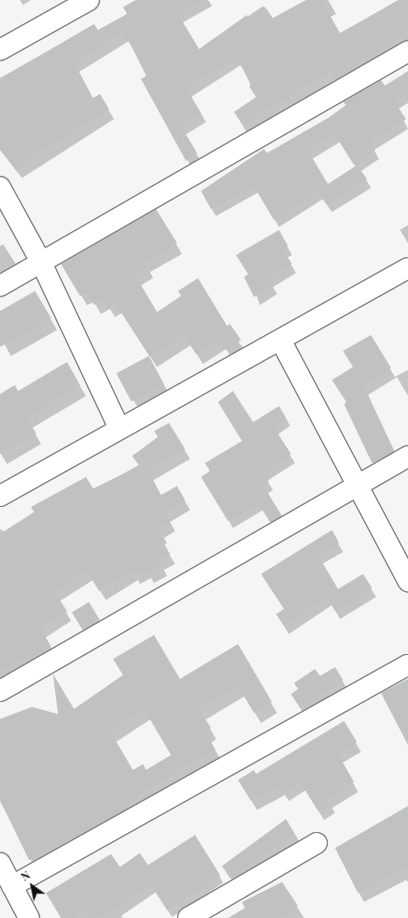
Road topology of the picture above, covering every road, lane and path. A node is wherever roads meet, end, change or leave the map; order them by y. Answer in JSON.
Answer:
{"nodes":[{"id":1,"x":90,"y":0,"type":"edge"},
{"id":2,"x":0,"y":50,"type":"edge"},
{"id":3,"x":408,"y":51,"type":"edge"},
{"id":4,"x":0,"y":187,"type":"edge"},
{"id":5,"x":41,"y":262,"type":"junction"},
{"id":6,"x":408,"y":268,"type":"edge"},
{"id":7,"x":0,"y":286,"type":"edge"},
{"id":8,"x":281,"y":341,"type":"junction"},
{"id":9,"x":119,"y":428,"type":"junction"},
{"id":10,"x":408,"y":456,"type":"edge"},
{"id":11,"x":357,"y":485,"type":"junction"},
{"id":12,"x":0,"y":496,"type":"edge"},
{"id":13,"x":408,"y":581,"type":"edge"},
{"id":14,"x":408,"y":665,"type":"edge"},
{"id":15,"x":0,"y":691,"type":"edge"},
{"id":16,"x":317,"y":843,"type":"dead end"},
{"id":17,"x":0,"y":863,"type":"edge"},
{"id":18,"x":12,"y":886,"type":"junction"},
{"id":19,"x":30,"y":918,"type":"edge"},
{"id":20,"x":188,"y":918,"type":"edge"}],
"edges":[{"from":1,"to":2,"type":"street"},
{"from":3,"to":5,"type":"street"},
{"from":4,"to":5,"type":"street"},
{"from":5,"to":7,"type":"street"},
{"from":5,"to":9,"type":"street"},
{"from":6,"to":8,"type":"street"},
{"from":8,"to":9,"type":"street"},
{"from":8,"to":11,"type":"street"},
{"from":9,"to":12,"type":"street"},
{"from":10,"to":11,"type":"street"},
{"from":11,"to":13,"type":"street"},
{"from":11,"to":15,"type":"street"},
{"from":14,"to":18,"type":"street"},
{"from":16,"to":20,"type":"street"},
{"from":17,"to":18,"type":"street"},
{"from":18,"to":19,"type":"street"}]}
